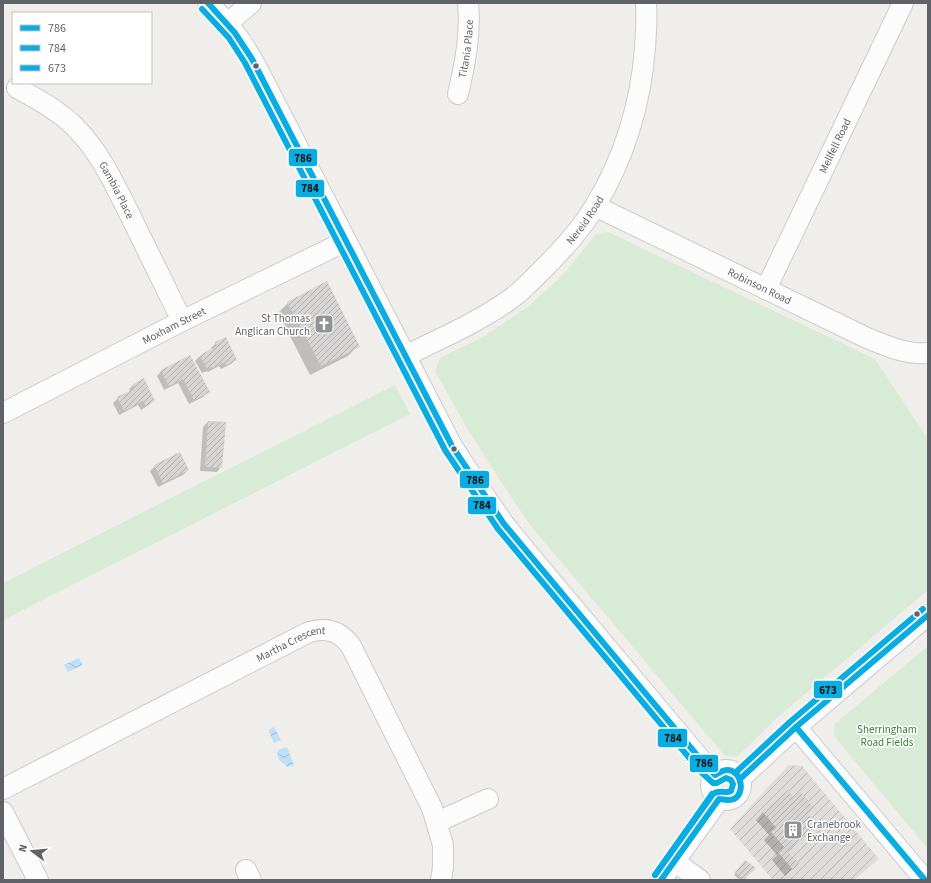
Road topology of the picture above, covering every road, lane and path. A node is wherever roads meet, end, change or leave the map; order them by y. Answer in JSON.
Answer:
{"nodes":[{"id":1,"x":208,"y":3,"type":"edge"},
{"id":2,"x":251,"y":3,"type":"edge"},
{"id":3,"x":468,"y":3,"type":"edge"},
{"id":4,"x":646,"y":3,"type":"edge"},
{"id":5,"x":903,"y":3,"type":"edge"},
{"id":6,"x":228,"y":23,"type":"junction"},
{"id":7,"x":17,"y":88,"type":"dead end"},
{"id":8,"x":458,"y":94,"type":"dead end"},
{"id":9,"x":595,"y":206,"type":"junction"},
{"id":10,"x":346,"y":241,"type":"junction"},
{"id":11,"x":766,"y":289,"type":"junction"},
{"id":12,"x":182,"y":321,"type":"junction"},
{"id":13,"x":928,"y":353,"type":"edge"},
{"id":14,"x":405,"y":356,"type":"junction"},
{"id":15,"x":3,"y":413,"type":"edge"},
{"id":16,"x":928,"y":615,"type":"edge"},
{"id":17,"x":796,"y":727,"type":"junction"},
{"id":18,"x":715,"y":775,"type":"junction"},
{"id":19,"x":740,"y":779,"type":"junction"},
{"id":20,"x":3,"y":789,"type":"edge"},
{"id":21,"x":488,"y":799,"type":"dead end"},
{"id":22,"x":719,"y":799,"type":"junction"},
{"id":23,"x":3,"y":812,"type":"edge"},
{"id":24,"x":437,"y":822,"type":"junction"},
{"id":25,"x":674,"y":861,"type":"junction"},
{"id":26,"x":38,"y":880,"type":"edge"},
{"id":27,"x":442,"y":880,"type":"edge"},
{"id":28,"x":661,"y":880,"type":"edge"},
{"id":29,"x":700,"y":880,"type":"edge"},
{"id":30,"x":925,"y":880,"type":"edge"}],
"edges":[{"from":1,"to":6,"type":"street"},
{"from":2,"to":6,"type":"street"},
{"from":3,"to":8,"type":"street","name":"Titania Place"},
{"from":4,"to":9,"type":"street","name":"Nereid Road"},
{"from":5,"to":11,"type":"street","name":"Mellfell Road"},
{"from":6,"to":10,"type":"street"},
{"from":7,"to":12,"type":"street","name":"Gambia Place"},
{"from":9,"to":11,"type":"street","name":"Robinson Road"},
{"from":9,"to":14,"type":"street","name":"Nereid Road"},
{"from":10,"to":12,"type":"street","name":"Moxham Street"},
{"from":10,"to":14,"type":"street"},
{"from":11,"to":13,"type":"street","name":"Robinson Road"},
{"from":12,"to":15,"type":"street","name":"Moxham Street"},
{"from":14,"to":18,"type":"street"},
{"from":16,"to":17,"type":"street"},
{"from":17,"to":19,"type":"street"},
{"from":17,"to":30,"type":"street"},
{"from":18,"to":19,"type":"street"},
{"from":18,"to":22,"type":"street"},
{"from":19,"to":22,"type":"street"},
{"from":20,"to":24,"type":"street","name":"Martha Crescent"},
{"from":21,"to":24,"type":"street"},
{"from":22,"to":25,"type":"street"},
{"from":23,"to":26,"type":"street"},
{"from":24,"to":27,"type":"street","name":"Martha Crescent"},
{"from":25,"to":28,"type":"street"},
{"from":25,"to":29,"type":"street"}]}
